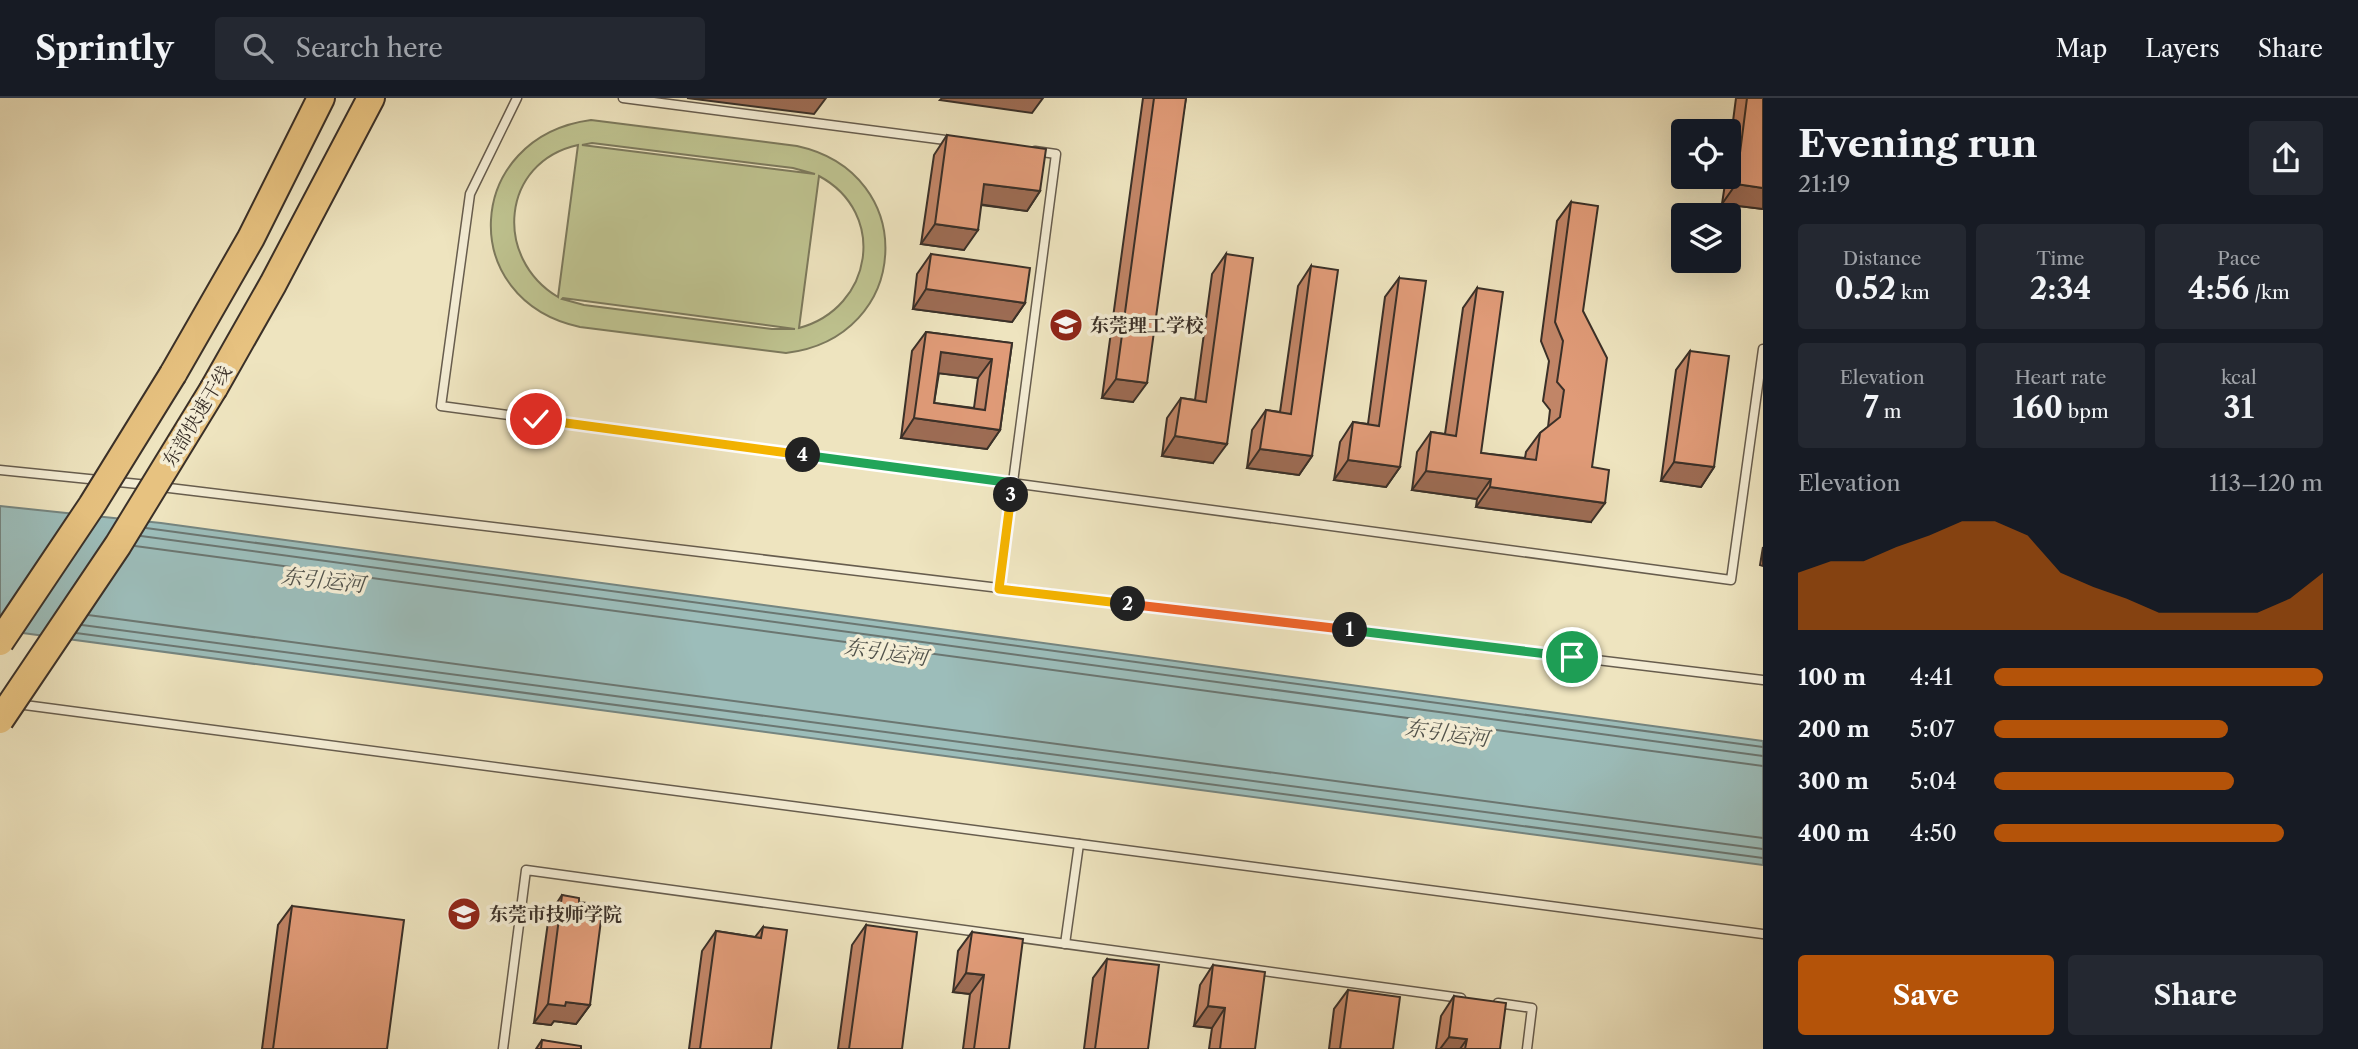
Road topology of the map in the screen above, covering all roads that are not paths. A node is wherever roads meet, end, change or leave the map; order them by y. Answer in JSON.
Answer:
{"nodes":[{"id":1,"x":321,"y":98,"type":"edge"},
{"id":2,"x":371,"y":98,"type":"edge"},
{"id":3,"x":517,"y":98,"type":"edge"},
{"id":4,"x":623,"y":98,"type":"edge"},
{"id":5,"x":961,"y":142,"type":"edge"},
{"id":6,"x":1029,"y":150,"type":"edge"},
{"id":7,"x":1763,"y":349,"type":"edge"},
{"id":8,"x":1762,"y":365,"type":"edge"},
{"id":9,"x":0,"y":470,"type":"edge"},
{"id":10,"x":1013,"y":483,"type":"junction"},
{"id":11,"x":999,"y":589,"type":"junction"},
{"id":12,"x":0,"y":642,"type":"edge"},
{"id":13,"x":1763,"y":680,"type":"edge"},
{"id":14,"x":0,"y":701,"type":"edge"},
{"id":15,"x":0,"y":720,"type":"edge"},
{"id":16,"x":1079,"y":844,"type":"junction"},
{"id":17,"x":1763,"y":934,"type":"edge"},
{"id":18,"x":1065,"y":944,"type":"junction"},
{"id":19,"x":1477,"y":1000,"type":"edge"},
{"id":20,"x":1491,"y":1002,"type":"edge"},
{"id":21,"x":503,"y":1049,"type":"edge"},
{"id":22,"x":1527,"y":1049,"type":"edge"}],
"edges":[{"from":1,"to":12,"type":"highway","bridge":true},
{"from":2,"to":15,"type":"highway","name":"东部快速干线","bridge":true},
{"from":3,"to":10,"type":"lane"},
{"from":4,"to":5,"type":"lane"},
{"from":6,"to":10,"type":"lane"},
{"from":7,"to":8,"type":"lane"},
{"from":8,"to":10,"type":"lane"},
{"from":9,"to":11,"type":"lane"},
{"from":10,"to":11,"type":"lane"},
{"from":11,"to":13,"type":"lane"},
{"from":14,"to":16,"type":"lane"},
{"from":16,"to":17,"type":"lane"},
{"from":16,"to":18,"type":"lane"},
{"from":18,"to":19,"type":"lane"},
{"from":18,"to":21,"type":"lane"},
{"from":20,"to":22,"type":"lane"}]}
